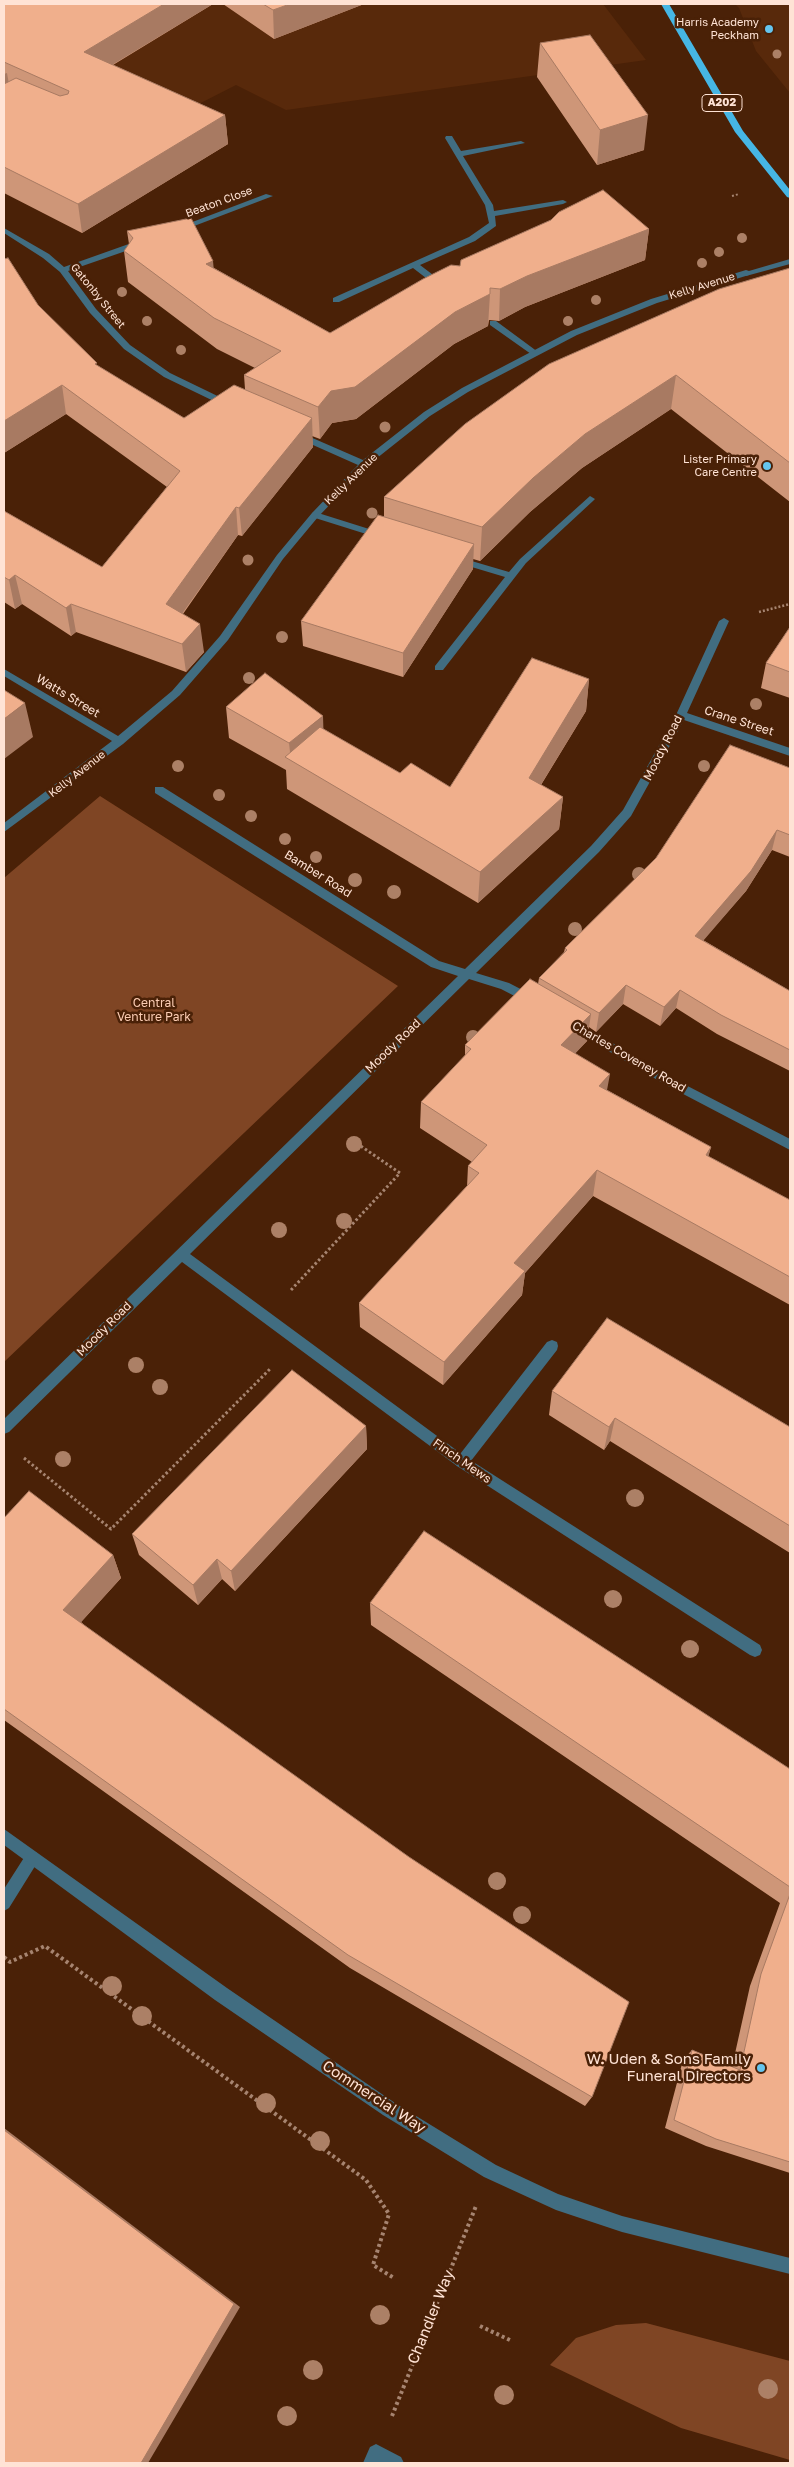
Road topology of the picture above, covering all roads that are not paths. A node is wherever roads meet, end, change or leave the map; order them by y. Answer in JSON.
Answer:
{"nodes":[{"id":1,"x":665,"y":4,"type":"edge"},
{"id":2,"x":449,"y":138,"type":"dead end"},
{"id":3,"x":521,"y":143,"type":"dead end"},
{"id":4,"x":459,"y":154,"type":"junction"},
{"id":5,"x":790,"y":194,"type":"edge"},
{"id":6,"x":269,"y":196,"type":"dead end"},
{"id":7,"x":563,"y":202,"type":"dead end"},
{"id":8,"x":491,"y":214,"type":"junction"},
{"id":9,"x":4,"y":230,"type":"edge"},
{"id":10,"x":166,"y":233,"type":"edge"},
{"id":11,"x":156,"y":237,"type":"edge"},
{"id":12,"x":790,"y":262,"type":"edge"},
{"id":13,"x":414,"y":265,"type":"junction"},
{"id":14,"x":63,"y":270,"type":"junction"},
{"id":15,"x":448,"y":290,"type":"edge"},
{"id":16,"x":336,"y":300,"type":"dead end"},
{"id":17,"x":493,"y":323,"type":"dead end"},
{"id":18,"x":534,"y":352,"type":"junction"},
{"id":19,"x":237,"y":409,"type":"edge"},
{"id":20,"x":291,"y":432,"type":"edge"},
{"id":21,"x":364,"y":464,"type":"junction"},
{"id":22,"x":590,"y":499,"type":"dead end"},
{"id":23,"x":315,"y":515,"type":"junction"},
{"id":24,"x":391,"y":539,"type":"edge"},
{"id":25,"x":448,"y":556,"type":"edge"},
{"id":26,"x":511,"y":576,"type":"junction"},
{"id":27,"x":724,"y":621,"type":"dead end"},
{"id":28,"x":439,"y":668,"type":"dead end"},
{"id":29,"x":4,"y":672,"type":"edge"},
{"id":30,"x":681,"y":715,"type":"junction"},
{"id":31,"x":119,"y":741,"type":"junction"},
{"id":32,"x":790,"y":752,"type":"edge"},
{"id":33,"x":159,"y":790,"type":"dead end"},
{"id":34,"x":4,"y":828,"type":"edge"},
{"id":35,"x":466,"y":975,"type":"junction"},
{"id":36,"x":546,"y":1008,"type":"edge"},
{"id":37,"x":562,"y":1018,"type":"edge"},
{"id":38,"x":790,"y":1145,"type":"edge"},
{"id":39,"x":180,"y":1254,"type":"junction"},
{"id":40,"x":552,"y":1346,"type":"dead end"},
{"id":41,"x":4,"y":1428,"type":"edge"},
{"id":42,"x":462,"y":1462,"type":"junction"},
{"id":43,"x":755,"y":1650,"type":"dead end"},
{"id":44,"x":4,"y":1836,"type":"edge"},
{"id":45,"x":32,"y":1858,"type":"junction"},
{"id":46,"x":4,"y":1903,"type":"edge"},
{"id":47,"x":790,"y":2266,"type":"edge"},
{"id":48,"x":374,"y":2458,"type":"edge"},
{"id":49,"x":395,"y":2463,"type":"edge"}],
"edges":[{"from":1,"to":5,"type":"highway","number":"A202"},
{"from":2,"to":4,"type":"street"},
{"from":3,"to":4,"type":"street"},
{"from":4,"to":8,"type":"street"},
{"from":6,"to":10,"type":"street","name":"Beaton Close"},
{"from":7,"to":8,"type":"street"},
{"from":8,"to":13,"type":"street"},
{"from":9,"to":14,"type":"street","name":"Gatonby Street"},
{"from":11,"to":14,"type":"street"},
{"from":12,"to":18,"type":"street","name":"Kelly Avenue"},
{"from":13,"to":15,"type":"street"},
{"from":13,"to":16,"type":"street"},
{"from":14,"to":19,"type":"street","name":"Gatonby Street"},
{"from":17,"to":18,"type":"street"},
{"from":18,"to":21,"type":"street","name":"Kelly Avenue"},
{"from":20,"to":21,"type":"street"},
{"from":21,"to":23,"type":"street","name":"Kelly Avenue"},
{"from":22,"to":26,"type":"street"},
{"from":23,"to":24,"type":"street"},
{"from":23,"to":31,"type":"street","name":"Kelly Avenue"},
{"from":25,"to":26,"type":"street"},
{"from":26,"to":28,"type":"street"},
{"from":27,"to":30,"type":"street","name":"Moody Road"},
{"from":29,"to":31,"type":"street","name":"Watts Street"},
{"from":30,"to":32,"type":"street","name":"Crane Street"},
{"from":30,"to":35,"type":"street","name":"Moody Road"},
{"from":31,"to":34,"type":"street","name":"Kelly Avenue"},
{"from":33,"to":35,"type":"street","name":"Bamber Road"},
{"from":35,"to":36,"type":"street"},
{"from":35,"to":39,"type":"street","name":"Moody Road"},
{"from":37,"to":38,"type":"street","name":"Charles Coveney Road"},
{"from":39,"to":41,"type":"street","name":"Moody Road"},
{"from":39,"to":42,"type":"street","name":"Finch Mews"},
{"from":40,"to":42,"type":"street"},
{"from":42,"to":43,"type":"street","name":"Finch Mews"},
{"from":44,"to":45,"type":"street","name":"Commercial Way"},
{"from":45,"to":46,"type":"street"},
{"from":45,"to":47,"type":"street","name":"Commercial Way"},
{"from":48,"to":49,"type":"street"}]}
